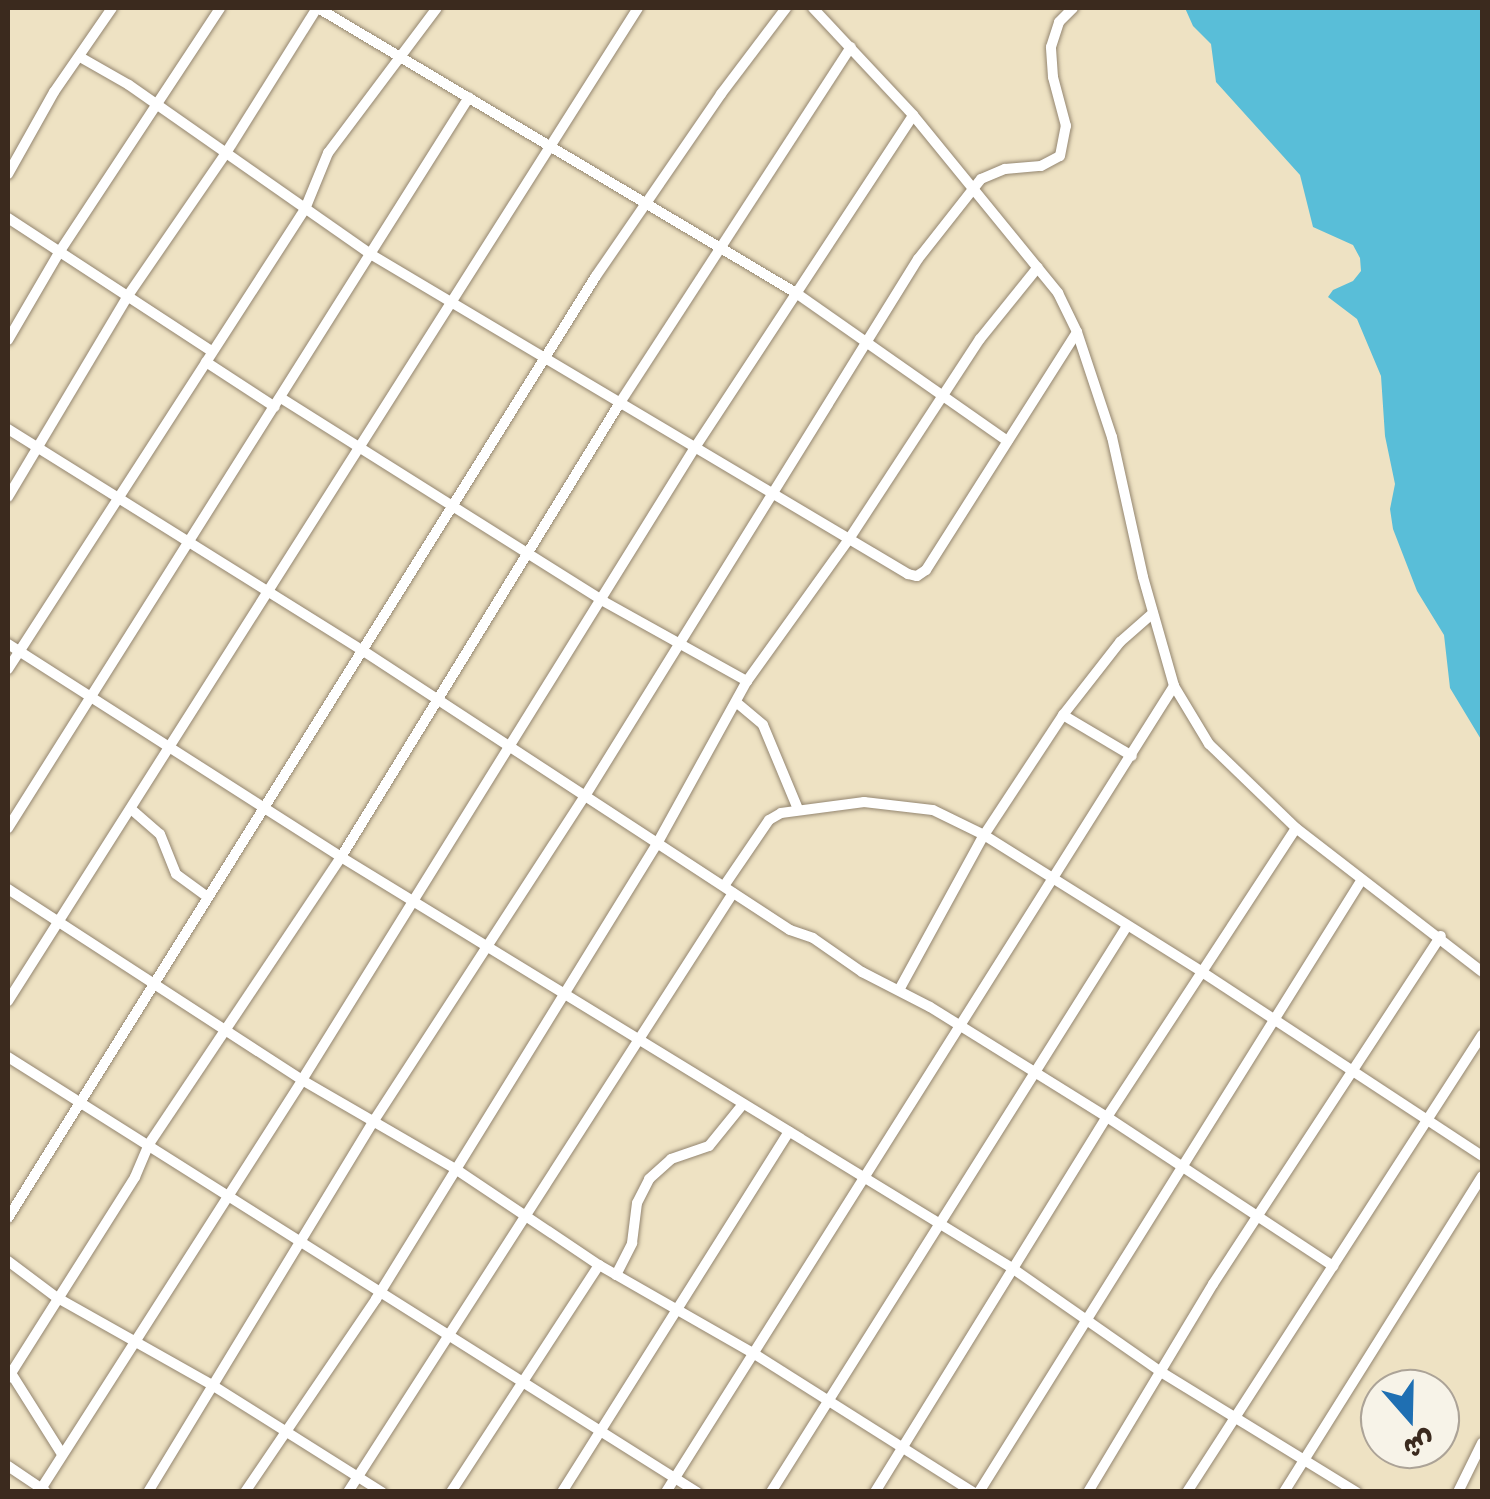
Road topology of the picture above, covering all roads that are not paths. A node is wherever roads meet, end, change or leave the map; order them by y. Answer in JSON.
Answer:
{"nodes":[{"id":1,"x":112,"y":8,"type":"edge"},
{"id":2,"x":220,"y":8,"type":"edge"},
{"id":3,"x":317,"y":8,"type":"edge"},
{"id":4,"x":437,"y":8,"type":"edge"},
{"id":5,"x":638,"y":8,"type":"edge"},
{"id":6,"x":786,"y":8,"type":"edge"},
{"id":7,"x":813,"y":8,"type":"edge"},
{"id":8,"x":1073,"y":8,"type":"edge"},
{"id":9,"x":851,"y":47,"type":"junction"},
{"id":10,"x":80,"y":56,"type":"junction"},
{"id":11,"x":404,"y":56,"type":"junction"},
{"id":12,"x":469,"y":97,"type":"junction"},
{"id":13,"x":158,"y":108,"type":"junction"},
{"id":14,"x":913,"y":115,"type":"junction"},
{"id":15,"x":552,"y":145,"type":"junction"},
{"id":16,"x":226,"y":152,"type":"junction"},
{"id":17,"x":8,"y":174,"type":"edge"},
{"id":18,"x":974,"y":187,"type":"junction"},
{"id":19,"x":646,"y":200,"type":"junction"},
{"id":20,"x":305,"y":209,"type":"junction"},
{"id":21,"x":8,"y":218,"type":"edge"},
{"id":22,"x":720,"y":249,"type":"junction"},
{"id":23,"x":60,"y":250,"type":"junction"},
{"id":24,"x":372,"y":255,"type":"junction"},
{"id":25,"x":1038,"y":267,"type":"junction"},
{"id":26,"x":796,"y":292,"type":"junction"},
{"id":27,"x":127,"y":297,"type":"junction"},
{"id":28,"x":450,"y":300,"type":"junction"},
{"id":29,"x":1077,"y":332,"type":"junction"},
{"id":30,"x":8,"y":340,"type":"edge"},
{"id":31,"x":870,"y":340,"type":"junction"},
{"id":32,"x":208,"y":356,"type":"junction"},
{"id":33,"x":547,"y":356,"type":"junction"},
{"id":34,"x":943,"y":392,"type":"junction"},
{"id":35,"x":622,"y":401,"type":"junction"},
{"id":36,"x":278,"y":402,"type":"junction"},
{"id":37,"x":8,"y":430,"type":"edge"},
{"id":38,"x":1008,"y":441,"type":"junction"},
{"id":39,"x":360,"y":448,"type":"junction"},
{"id":40,"x":694,"y":448,"type":"junction"},
{"id":41,"x":38,"y":449,"type":"junction"},
{"id":42,"x":774,"y":495,"type":"junction"},
{"id":43,"x":8,"y":497,"type":"edge"},
{"id":44,"x":118,"y":497,"type":"junction"},
{"id":45,"x":451,"y":507,"type":"junction"},
{"id":46,"x":850,"y":539,"type":"junction"},
{"id":47,"x":189,"y":541,"type":"junction"},
{"id":48,"x":528,"y":554,"type":"junction"},
{"id":49,"x":269,"y":591,"type":"junction"},
{"id":50,"x":603,"y":601,"type":"junction"},
{"id":51,"x":1153,"y":613,"type":"junction"},
{"id":52,"x":8,"y":644,"type":"edge"},
{"id":53,"x":678,"y":644,"type":"junction"},
{"id":54,"x":362,"y":650,"type":"junction"},
{"id":55,"x":20,"y":651,"type":"junction"},
{"id":56,"x":8,"y":669,"type":"edge"},
{"id":57,"x":746,"y":682,"type":"junction"},
{"id":58,"x":1174,"y":686,"type":"junction"},
{"id":59,"x":94,"y":696,"type":"junction"},
{"id":60,"x":437,"y":700,"type":"junction"},
{"id":61,"x":736,"y":702,"type":"junction"},
{"id":62,"x":1063,"y":715,"type":"junction"},
{"id":63,"x":172,"y":746,"type":"junction"},
{"id":64,"x":509,"y":748,"type":"junction"},
{"id":65,"x":1132,"y":756,"type":"junction"},
{"id":66,"x":585,"y":796,"type":"junction"},
{"id":67,"x":266,"y":806,"type":"junction"},
{"id":68,"x":131,"y":809,"type":"junction"},
{"id":69,"x":798,"y":809,"type":"junction"},
{"id":70,"x":8,"y":828,"type":"edge"},
{"id":71,"x":1296,"y":828,"type":"junction"},
{"id":72,"x":984,"y":835,"type":"junction"},
{"id":73,"x":658,"y":842,"type":"junction"},
{"id":74,"x":341,"y":857,"type":"junction"},
{"id":75,"x":1049,"y":880,"type":"junction"},
{"id":76,"x":1361,"y":881,"type":"junction"},
{"id":77,"x":8,"y":890,"type":"edge"},
{"id":78,"x":728,"y":890,"type":"junction"},
{"id":79,"x":208,"y":897,"type":"junction"},
{"id":80,"x":414,"y":900,"type":"junction"},
{"id":81,"x":59,"y":919,"type":"junction"},
{"id":82,"x":1127,"y":926,"type":"junction"},
{"id":83,"x":1441,"y":936,"type":"junction"},
{"id":84,"x":488,"y":946,"type":"junction"},
{"id":85,"x":1202,"y":972,"type":"junction"},
{"id":86,"x":1482,"y":972,"type":"edge"},
{"id":87,"x":154,"y":982,"type":"junction"},
{"id":88,"x":899,"y":990,"type":"junction"},
{"id":89,"x":562,"y":993,"type":"junction"},
{"id":90,"x":8,"y":1001,"type":"edge"},
{"id":91,"x":1276,"y":1019,"type":"junction"},
{"id":92,"x":958,"y":1024,"type":"junction"},
{"id":93,"x":226,"y":1028,"type":"junction"},
{"id":94,"x":1482,"y":1035,"type":"edge"},
{"id":95,"x":639,"y":1042,"type":"junction"},
{"id":96,"x":8,"y":1057,"type":"edge"},
{"id":97,"x":1036,"y":1072,"type":"junction"},
{"id":98,"x":1349,"y":1072,"type":"junction"},
{"id":99,"x":302,"y":1080,"type":"junction"},
{"id":100,"x":81,"y":1103,"type":"junction"},
{"id":101,"x":743,"y":1104,"type":"junction"},
{"id":102,"x":1107,"y":1116,"type":"junction"},
{"id":103,"x":375,"y":1118,"type":"junction"},
{"id":104,"x":1424,"y":1121,"type":"junction"},
{"id":105,"x":789,"y":1132,"type":"junction"},
{"id":106,"x":148,"y":1144,"type":"junction"},
{"id":107,"x":1482,"y":1156,"type":"edge"},
{"id":108,"x":1183,"y":1166,"type":"junction"},
{"id":109,"x":454,"y":1168,"type":"junction"},
{"id":110,"x":1482,"y":1176,"type":"edge"},
{"id":111,"x":865,"y":1178,"type":"junction"},
{"id":112,"x":229,"y":1195,"type":"junction"},
{"id":113,"x":1256,"y":1216,"type":"junction"},
{"id":114,"x":524,"y":1217,"type":"junction"},
{"id":115,"x":8,"y":1218,"type":"edge"},
{"id":116,"x":939,"y":1223,"type":"junction"},
{"id":117,"x":303,"y":1239,"type":"junction"},
{"id":118,"x":8,"y":1261,"type":"edge"},
{"id":119,"x":598,"y":1265,"type":"junction"},
{"id":120,"x":1333,"y":1266,"type":"junction"},
{"id":121,"x":1012,"y":1268,"type":"junction"},
{"id":122,"x":616,"y":1276,"type":"junction"},
{"id":123,"x":379,"y":1293,"type":"junction"},
{"id":124,"x":56,"y":1297,"type":"junction"},
{"id":125,"x":678,"y":1312,"type":"junction"},
{"id":126,"x":1087,"y":1321,"type":"junction"},
{"id":127,"x":448,"y":1336,"type":"junction"},
{"id":128,"x":131,"y":1342,"type":"junction"},
{"id":129,"x":756,"y":1355,"type":"junction"},
{"id":130,"x":1160,"y":1372,"type":"junction"},
{"id":131,"x":8,"y":1373,"type":"edge"},
{"id":132,"x":522,"y":1382,"type":"junction"},
{"id":133,"x":212,"y":1385,"type":"junction"},
{"id":134,"x":828,"y":1400,"type":"junction"},
{"id":135,"x":1233,"y":1416,"type":"junction"},
{"id":136,"x":600,"y":1430,"type":"junction"},
{"id":137,"x":284,"y":1432,"type":"junction"},
{"id":138,"x":1482,"y":1443,"type":"edge"},
{"id":139,"x":902,"y":1449,"type":"junction"},
{"id":140,"x":62,"y":1454,"type":"junction"},
{"id":141,"x":1305,"y":1460,"type":"junction"},
{"id":142,"x":8,"y":1466,"type":"edge"},
{"id":143,"x":358,"y":1476,"type":"junction"},
{"id":144,"x":675,"y":1478,"type":"junction"},
{"id":145,"x":42,"y":1490,"type":"edge"},
{"id":146,"x":148,"y":1492,"type":"edge"},
{"id":147,"x":244,"y":1492,"type":"edge"},
{"id":148,"x":348,"y":1492,"type":"edge"},
{"id":149,"x":382,"y":1492,"type":"edge"},
{"id":150,"x":452,"y":1492,"type":"edge"},
{"id":151,"x":562,"y":1492,"type":"edge"},
{"id":152,"x":666,"y":1492,"type":"edge"},
{"id":153,"x":696,"y":1492,"type":"edge"},
{"id":154,"x":772,"y":1492,"type":"edge"},
{"id":155,"x":875,"y":1492,"type":"edge"},
{"id":156,"x":976,"y":1492,"type":"edge"},
{"id":157,"x":1088,"y":1492,"type":"edge"},
{"id":158,"x":1187,"y":1492,"type":"edge"},
{"id":159,"x":1284,"y":1492,"type":"edge"},
{"id":160,"x":1356,"y":1492,"type":"edge"},
{"id":161,"x":1458,"y":1492,"type":"edge"}],
"edges":[{"from":1,"to":10,"type":"street"},
{"from":2,"to":13,"type":"street"},
{"from":3,"to":11,"type":"street"},
{"from":3,"to":16,"type":"street"},
{"from":4,"to":11,"type":"street"},
{"from":5,"to":15,"type":"street"},
{"from":6,"to":19,"type":"street"},
{"from":7,"to":9,"type":"street"},
{"from":8,"to":18,"type":"street"},
{"from":9,"to":14,"type":"street"},
{"from":9,"to":22,"type":"street"},
{"from":10,"to":13,"type":"street"},
{"from":10,"to":17,"type":"street"},
{"from":11,"to":12,"type":"street"},
{"from":11,"to":20,"type":"street"},
{"from":12,"to":15,"type":"street"},
{"from":12,"to":24,"type":"street"},
{"from":13,"to":16,"type":"street"},
{"from":13,"to":23,"type":"street"},
{"from":14,"to":18,"type":"street"},
{"from":14,"to":26,"type":"street"},
{"from":15,"to":19,"type":"street"},
{"from":15,"to":28,"type":"street"},
{"from":16,"to":20,"type":"street"},
{"from":16,"to":27,"type":"street"},
{"from":18,"to":25,"type":"street"},
{"from":18,"to":31,"type":"street"},
{"from":19,"to":22,"type":"street"},
{"from":19,"to":33,"type":"street"},
{"from":20,"to":24,"type":"street"},
{"from":20,"to":32,"type":"street"},
{"from":21,"to":23,"type":"street"},
{"from":22,"to":26,"type":"street"},
{"from":22,"to":35,"type":"street"},
{"from":23,"to":27,"type":"street"},
{"from":23,"to":30,"type":"street"},
{"from":24,"to":28,"type":"street"},
{"from":24,"to":36,"type":"street"},
{"from":25,"to":29,"type":"street"},
{"from":25,"to":34,"type":"street"},
{"from":26,"to":31,"type":"street"},
{"from":26,"to":40,"type":"street"},
{"from":27,"to":32,"type":"street"},
{"from":27,"to":41,"type":"street"},
{"from":28,"to":33,"type":"street"},
{"from":28,"to":39,"type":"street"},
{"from":29,"to":38,"type":"street"},
{"from":29,"to":51,"type":"street"},
{"from":31,"to":34,"type":"street"},
{"from":31,"to":42,"type":"street"},
{"from":32,"to":36,"type":"street"},
{"from":32,"to":44,"type":"street"},
{"from":33,"to":35,"type":"street"},
{"from":33,"to":45,"type":"street"},
{"from":34,"to":38,"type":"street"},
{"from":34,"to":46,"type":"street"},
{"from":35,"to":40,"type":"street"},
{"from":35,"to":48,"type":"street"},
{"from":36,"to":39,"type":"street"},
{"from":36,"to":47,"type":"street"},
{"from":37,"to":41,"type":"street"},
{"from":38,"to":46,"type":"street"},
{"from":39,"to":45,"type":"street"},
{"from":39,"to":49,"type":"street"},
{"from":40,"to":42,"type":"street"},
{"from":40,"to":50,"type":"street"},
{"from":41,"to":43,"type":"street"},
{"from":41,"to":44,"type":"street"},
{"from":42,"to":46,"type":"street"},
{"from":42,"to":53,"type":"street"},
{"from":44,"to":47,"type":"street"},
{"from":44,"to":55,"type":"street"},
{"from":45,"to":48,"type":"street"},
{"from":45,"to":54,"type":"street"},
{"from":46,"to":57,"type":"street"},
{"from":47,"to":49,"type":"street"},
{"from":47,"to":59,"type":"street"},
{"from":48,"to":50,"type":"street"},
{"from":48,"to":60,"type":"street"},
{"from":49,"to":54,"type":"street"},
{"from":49,"to":63,"type":"street"},
{"from":50,"to":53,"type":"street"},
{"from":50,"to":64,"type":"street"},
{"from":51,"to":58,"type":"street"},
{"from":51,"to":62,"type":"street"},
{"from":52,"to":55,"type":"street"},
{"from":53,"to":57,"type":"street"},
{"from":53,"to":66,"type":"street"},
{"from":54,"to":60,"type":"street"},
{"from":54,"to":67,"type":"street"},
{"from":55,"to":56,"type":"street"},
{"from":55,"to":59,"type":"street"},
{"from":57,"to":61,"type":"street"},
{"from":58,"to":65,"type":"street"},
{"from":58,"to":71,"type":"street"},
{"from":59,"to":63,"type":"street"},
{"from":59,"to":70,"type":"street"},
{"from":60,"to":64,"type":"street"},
{"from":60,"to":74,"type":"street"},
{"from":61,"to":69,"type":"street"},
{"from":61,"to":73,"type":"street"},
{"from":62,"to":65,"type":"street"},
{"from":62,"to":72,"type":"street"},
{"from":63,"to":67,"type":"street"},
{"from":63,"to":68,"type":"street"},
{"from":64,"to":66,"type":"street"},
{"from":64,"to":80,"type":"street"},
{"from":65,"to":75,"type":"street"},
{"from":66,"to":73,"type":"street"},
{"from":66,"to":84,"type":"street"},
{"from":67,"to":74,"type":"street"},
{"from":67,"to":79,"type":"street"},
{"from":68,"to":79,"type":"street"},
{"from":68,"to":81,"type":"street"},
{"from":69,"to":72,"type":"street"},
{"from":69,"to":78,"type":"street"},
{"from":71,"to":76,"type":"street"},
{"from":71,"to":85,"type":"street"},
{"from":72,"to":75,"type":"street"},
{"from":72,"to":88,"type":"street"},
{"from":73,"to":78,"type":"street"},
{"from":73,"to":89,"type":"street"},
{"from":74,"to":80,"type":"street"},
{"from":74,"to":93,"type":"street"},
{"from":75,"to":82,"type":"street"},
{"from":75,"to":92,"type":"street"},
{"from":76,"to":83,"type":"street"},
{"from":76,"to":91,"type":"street"},
{"from":77,"to":81,"type":"street"},
{"from":78,"to":88,"type":"street"},
{"from":78,"to":95,"type":"street"},
{"from":79,"to":87,"type":"street"},
{"from":80,"to":84,"type":"street"},
{"from":80,"to":99,"type":"street"},
{"from":81,"to":87,"type":"street"},
{"from":81,"to":90,"type":"street"},
{"from":82,"to":85,"type":"street"},
{"from":82,"to":97,"type":"street"},
{"from":83,"to":86,"type":"street"},
{"from":83,"to":98,"type":"street"},
{"from":84,"to":89,"type":"street"},
{"from":84,"to":103,"type":"street"},
{"from":85,"to":91,"type":"street"},
{"from":85,"to":102,"type":"street"},
{"from":87,"to":93,"type":"street"},
{"from":87,"to":100,"type":"street"},
{"from":88,"to":92,"type":"street"},
{"from":89,"to":95,"type":"street"},
{"from":89,"to":109,"type":"street"},
{"from":91,"to":98,"type":"street"},
{"from":91,"to":108,"type":"street"},
{"from":92,"to":97,"type":"street"},
{"from":92,"to":111,"type":"street"},
{"from":93,"to":99,"type":"street"},
{"from":93,"to":106,"type":"street"},
{"from":94,"to":104,"type":"street"},
{"from":95,"to":101,"type":"street"},
{"from":95,"to":114,"type":"street"},
{"from":96,"to":100,"type":"street"},
{"from":97,"to":102,"type":"street"},
{"from":97,"to":116,"type":"street"},
{"from":98,"to":104,"type":"street"},
{"from":98,"to":113,"type":"street"},
{"from":99,"to":103,"type":"street"},
{"from":99,"to":112,"type":"street"},
{"from":100,"to":106,"type":"street"},
{"from":100,"to":115,"type":"street"},
{"from":101,"to":105,"type":"street"},
{"from":101,"to":122,"type":"street"},
{"from":102,"to":108,"type":"street"},
{"from":102,"to":121,"type":"street"},
{"from":103,"to":109,"type":"street"},
{"from":103,"to":117,"type":"street"},
{"from":104,"to":107,"type":"street"},
{"from":104,"to":120,"type":"street"},
{"from":105,"to":111,"type":"street"},
{"from":105,"to":125,"type":"street"},
{"from":106,"to":112,"type":"street"},
{"from":106,"to":124,"type":"street"},
{"from":108,"to":113,"type":"street"},
{"from":108,"to":126,"type":"street"},
{"from":109,"to":114,"type":"street"},
{"from":109,"to":123,"type":"street"},
{"from":110,"to":141,"type":"street"},
{"from":111,"to":116,"type":"street"},
{"from":111,"to":129,"type":"street"},
{"from":112,"to":117,"type":"street"},
{"from":112,"to":128,"type":"street"},
{"from":113,"to":120,"type":"street"},
{"from":113,"to":130,"type":"street"},
{"from":114,"to":119,"type":"street"},
{"from":114,"to":127,"type":"street"},
{"from":116,"to":121,"type":"street"},
{"from":116,"to":134,"type":"street"},
{"from":117,"to":123,"type":"street"},
{"from":117,"to":133,"type":"street"},
{"from":118,"to":124,"type":"street"},
{"from":119,"to":122,"type":"street"},
{"from":119,"to":132,"type":"street"},
{"from":120,"to":135,"type":"street"},
{"from":121,"to":126,"type":"street"},
{"from":121,"to":139,"type":"street"},
{"from":122,"to":125,"type":"street"},
{"from":123,"to":127,"type":"street"},
{"from":123,"to":137,"type":"street"},
{"from":124,"to":128,"type":"street"},
{"from":124,"to":131,"type":"street"},
{"from":125,"to":129,"type":"street"},
{"from":125,"to":136,"type":"street"},
{"from":126,"to":130,"type":"street"},
{"from":126,"to":156,"type":"street"},
{"from":127,"to":132,"type":"street"},
{"from":127,"to":143,"type":"street"},
{"from":128,"to":133,"type":"street"},
{"from":128,"to":140,"type":"street"},
{"from":129,"to":134,"type":"street"},
{"from":129,"to":144,"type":"street"},
{"from":130,"to":135,"type":"street"},
{"from":130,"to":157,"type":"street"},
{"from":131,"to":140,"type":"street"},
{"from":132,"to":136,"type":"street"},
{"from":132,"to":150,"type":"street"},
{"from":133,"to":137,"type":"street"},
{"from":133,"to":146,"type":"street"},
{"from":134,"to":139,"type":"street"},
{"from":134,"to":154,"type":"street"},
{"from":135,"to":141,"type":"street"},
{"from":135,"to":158,"type":"street"},
{"from":136,"to":144,"type":"street"},
{"from":136,"to":151,"type":"street"},
{"from":137,"to":143,"type":"street"},
{"from":137,"to":147,"type":"street"},
{"from":138,"to":161,"type":"street"},
{"from":139,"to":155,"type":"street"},
{"from":139,"to":156,"type":"street"},
{"from":140,"to":145,"type":"street"},
{"from":141,"to":159,"type":"street"},
{"from":141,"to":160,"type":"street"},
{"from":142,"to":145,"type":"street"},
{"from":143,"to":148,"type":"street"},
{"from":143,"to":149,"type":"street"},
{"from":144,"to":152,"type":"street"},
{"from":144,"to":153,"type":"street"}]}
